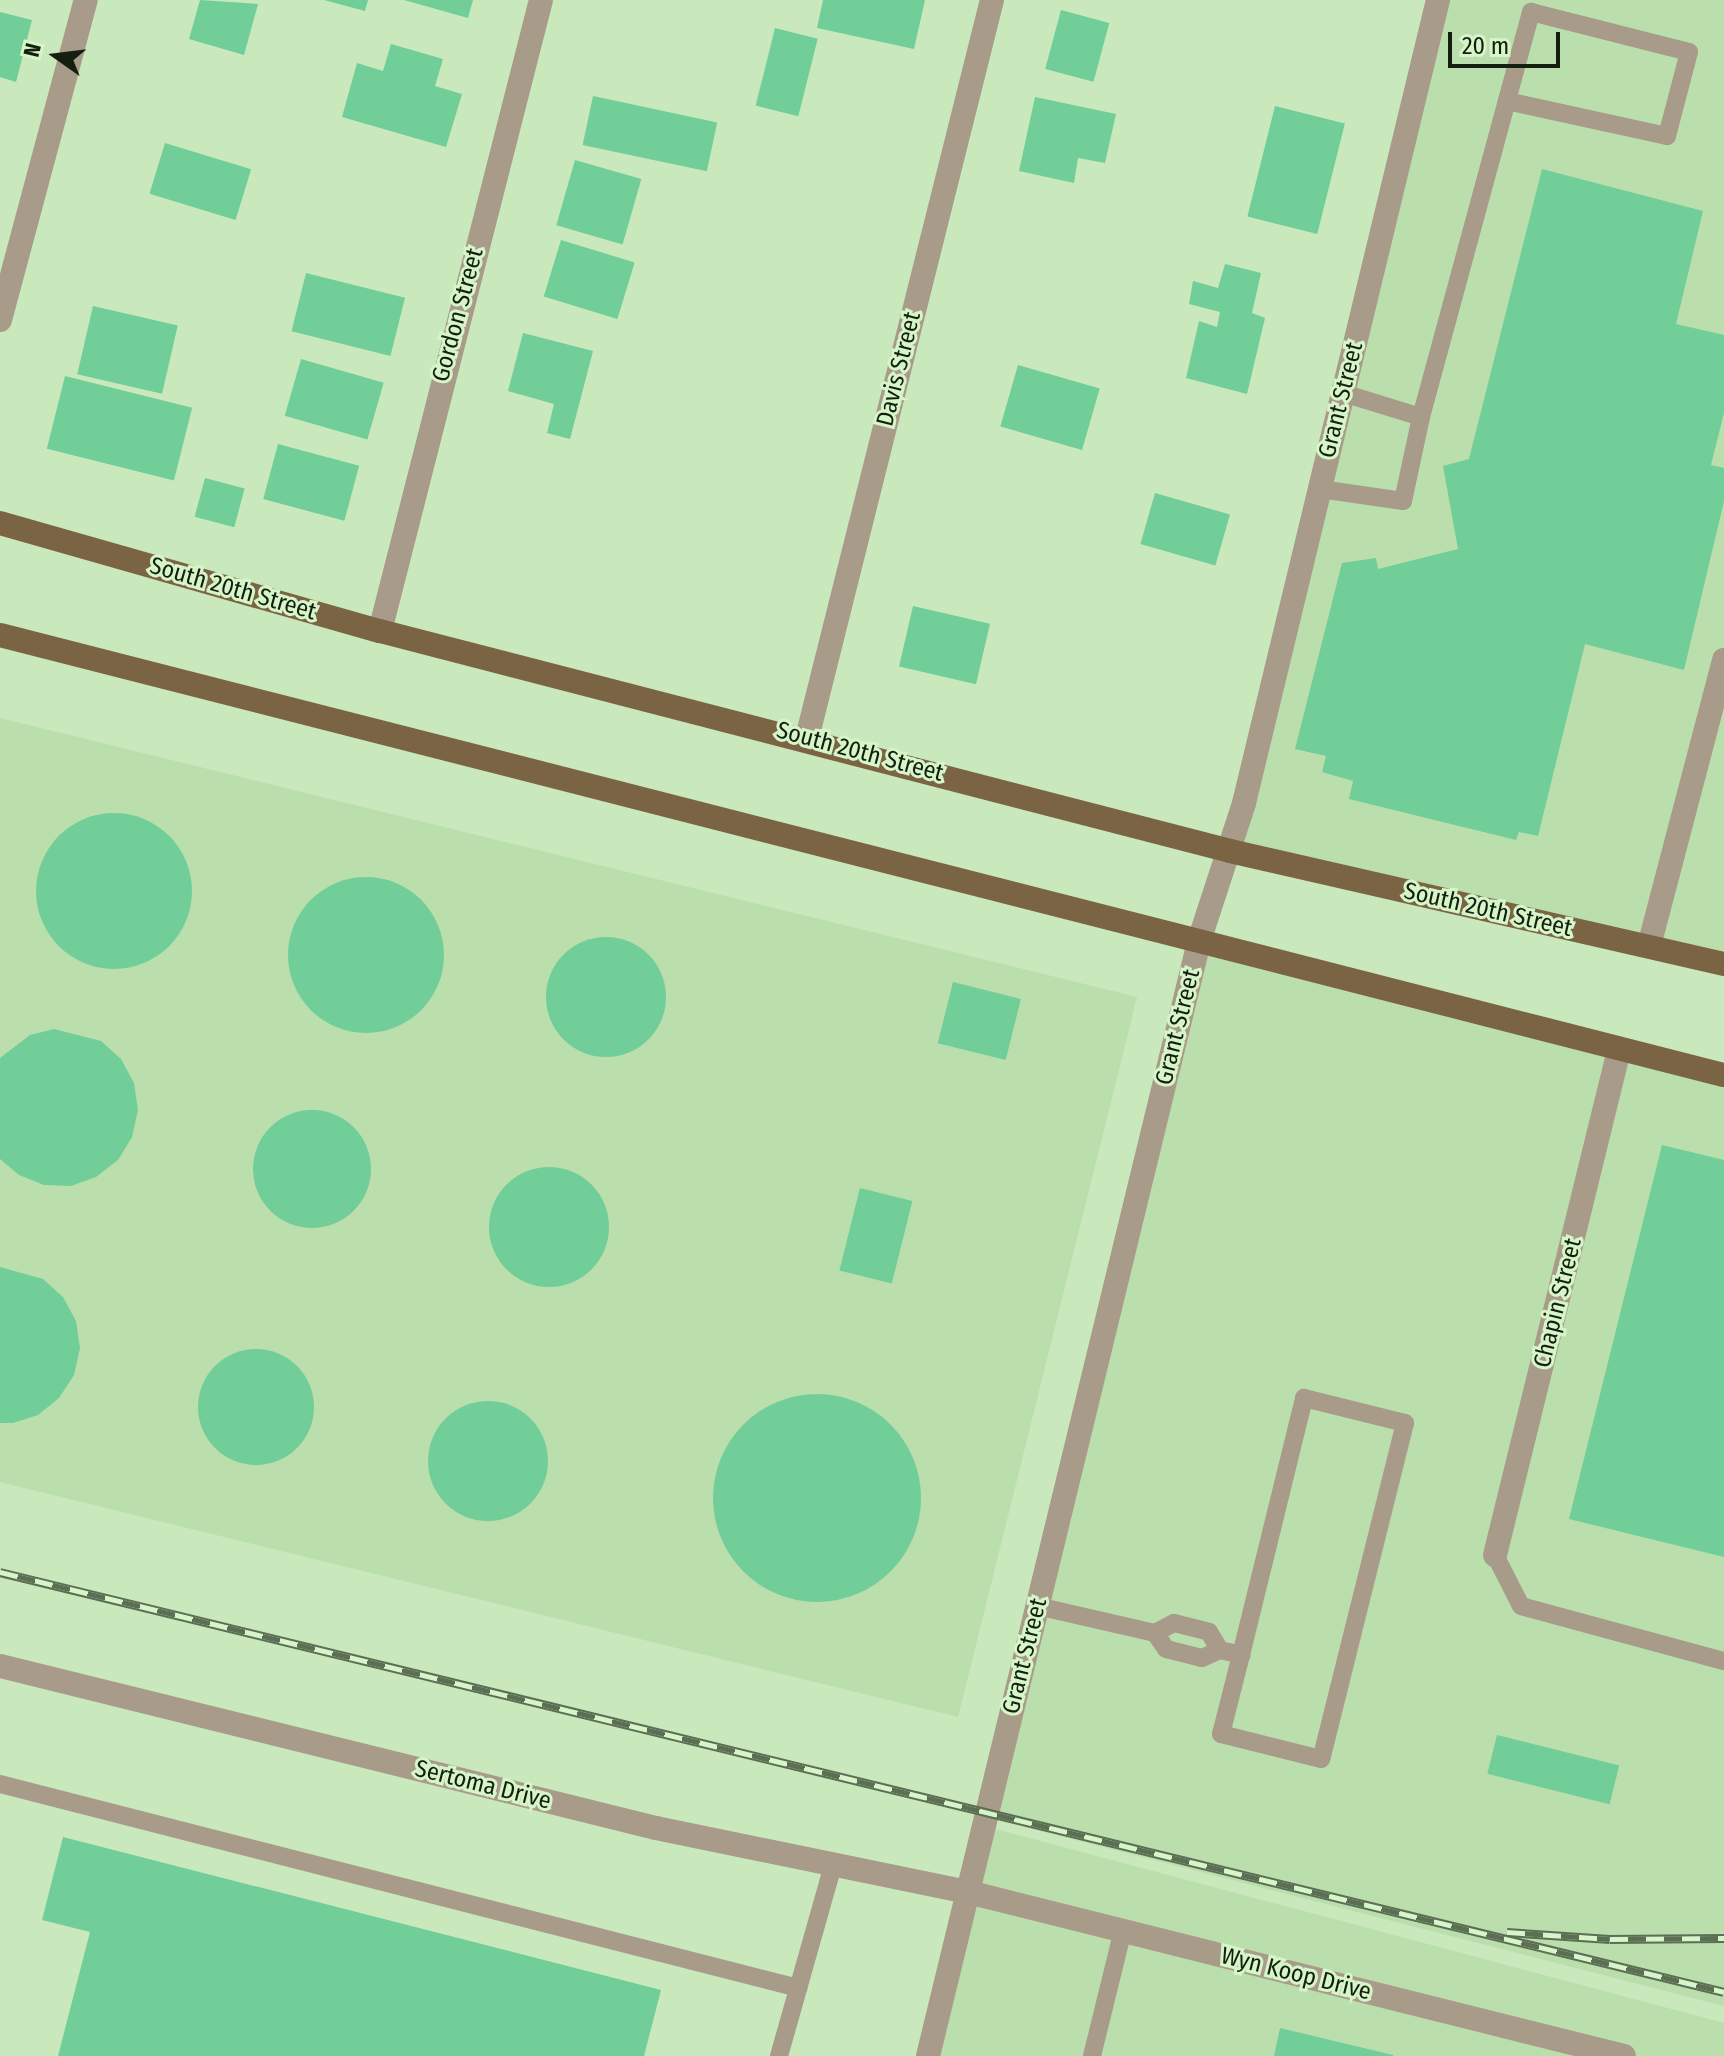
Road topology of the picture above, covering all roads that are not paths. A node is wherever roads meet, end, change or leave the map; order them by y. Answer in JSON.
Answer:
{"nodes":[{"id":1,"x":86,"y":0,"type":"edge"},
{"id":2,"x":541,"y":0,"type":"edge"},
{"id":3,"x":992,"y":0,"type":"edge"},
{"id":4,"x":1438,"y":0,"type":"edge"},
{"id":5,"x":1507,"y":101,"type":"junction"},
{"id":6,"x":0,"y":320,"type":"edge"},
{"id":7,"x":1343,"y":393,"type":"junction"},
{"id":8,"x":1421,"y":417,"type":"junction"},
{"id":9,"x":1320,"y":489,"type":"junction"},
{"id":10,"x":0,"y":523,"type":"edge"},
{"id":11,"x":380,"y":631,"type":"junction"},
{"id":12,"x":0,"y":635,"type":"edge"},
{"id":13,"x":1724,"y":660,"type":"edge"},
{"id":14,"x":807,"y":738,"type":"junction"},
{"id":15,"x":1230,"y":851,"type":"junction"},
{"id":16,"x":1200,"y":938,"type":"junction"},
{"id":17,"x":1649,"y":946,"type":"junction"},
{"id":18,"x":1724,"y":964,"type":"edge"},
{"id":19,"x":1619,"y":1050,"type":"junction"},
{"id":20,"x":1724,"y":1075,"type":"edge"},
{"id":21,"x":1495,"y":1555,"type":"joint"},
{"id":22,"x":1037,"y":1606,"type":"junction"},
{"id":23,"x":1155,"y":1633,"type":"junction"},
{"id":24,"x":1220,"y":1650,"type":"junction"},
{"id":25,"x":1241,"y":1655,"type":"junction"},
{"id":26,"x":1724,"y":1661,"type":"edge"},
{"id":27,"x":0,"y":1666,"type":"edge"},
{"id":28,"x":0,"y":1784,"type":"edge"},
{"id":29,"x":833,"y":1865,"type":"junction"},
{"id":30,"x":968,"y":1892,"type":"junction"},
{"id":31,"x":1123,"y":1930,"type":"junction"},
{"id":32,"x":798,"y":1988,"type":"junction"},
{"id":33,"x":779,"y":2056,"type":"edge"},
{"id":34,"x":928,"y":2056,"type":"edge"},
{"id":35,"x":1092,"y":2056,"type":"edge"},
{"id":36,"x":1624,"y":2056,"type":"edge"}],
"edges":[{"from":1,"to":6,"type":"street"},
{"from":2,"to":11,"type":"street","name":"Gordon Street"},
{"from":3,"to":14,"type":"street","name":"Davis Street"},
{"from":4,"to":7,"type":"street","name":"Grant Street"},
{"from":5,"to":5,"type":"lane"},
{"from":5,"to":8,"type":"lane"},
{"from":7,"to":8,"type":"lane"},
{"from":7,"to":9,"type":"street","name":"Grant Street"},
{"from":8,"to":9,"type":"lane"},
{"from":9,"to":15,"type":"street","name":"Grant Street"},
{"from":10,"to":11,"type":"main road","name":"South 20th Street"},
{"from":11,"to":14,"type":"main road","name":"South 20th Street"},
{"from":12,"to":16,"type":"main road"},
{"from":13,"to":17,"type":"street"},
{"from":14,"to":15,"type":"main road","name":"South 20th Street"},
{"from":15,"to":16,"type":"street","name":"Grant Street"},
{"from":15,"to":17,"type":"main road","name":"South 20th Street"},
{"from":16,"to":19,"type":"main road"},
{"from":16,"to":22,"type":"street","name":"Grant Street"},
{"from":17,"to":18,"type":"main road","name":"South 20th Street"},
{"from":19,"to":20,"type":"main road"},
{"from":19,"to":21,"type":"street","name":"Chapin Street"},
{"from":21,"to":26,"type":"lane"},
{"from":22,"to":23,"type":"lane"},
{"from":22,"to":30,"type":"street","name":"Grant Street"},
{"from":23,"to":24,"type":"lane"},
{"from":23,"to":24,"type":"lane"},
{"from":24,"to":25,"type":"lane"},
{"from":25,"to":25,"type":"lane"},
{"from":27,"to":29,"type":"street","name":"Sertoma Drive"},
{"from":28,"to":32,"type":"lane"},
{"from":29,"to":30,"type":"street","name":"Sertoma Drive"},
{"from":29,"to":32,"type":"lane"},
{"from":30,"to":31,"type":"street","name":"Wyn Koop Drive"},
{"from":30,"to":34,"type":"street","name":"Grant Street"},
{"from":31,"to":35,"type":"lane"},
{"from":31,"to":36,"type":"street","name":"Wyn Koop Drive"},
{"from":32,"to":33,"type":"lane"}]}
